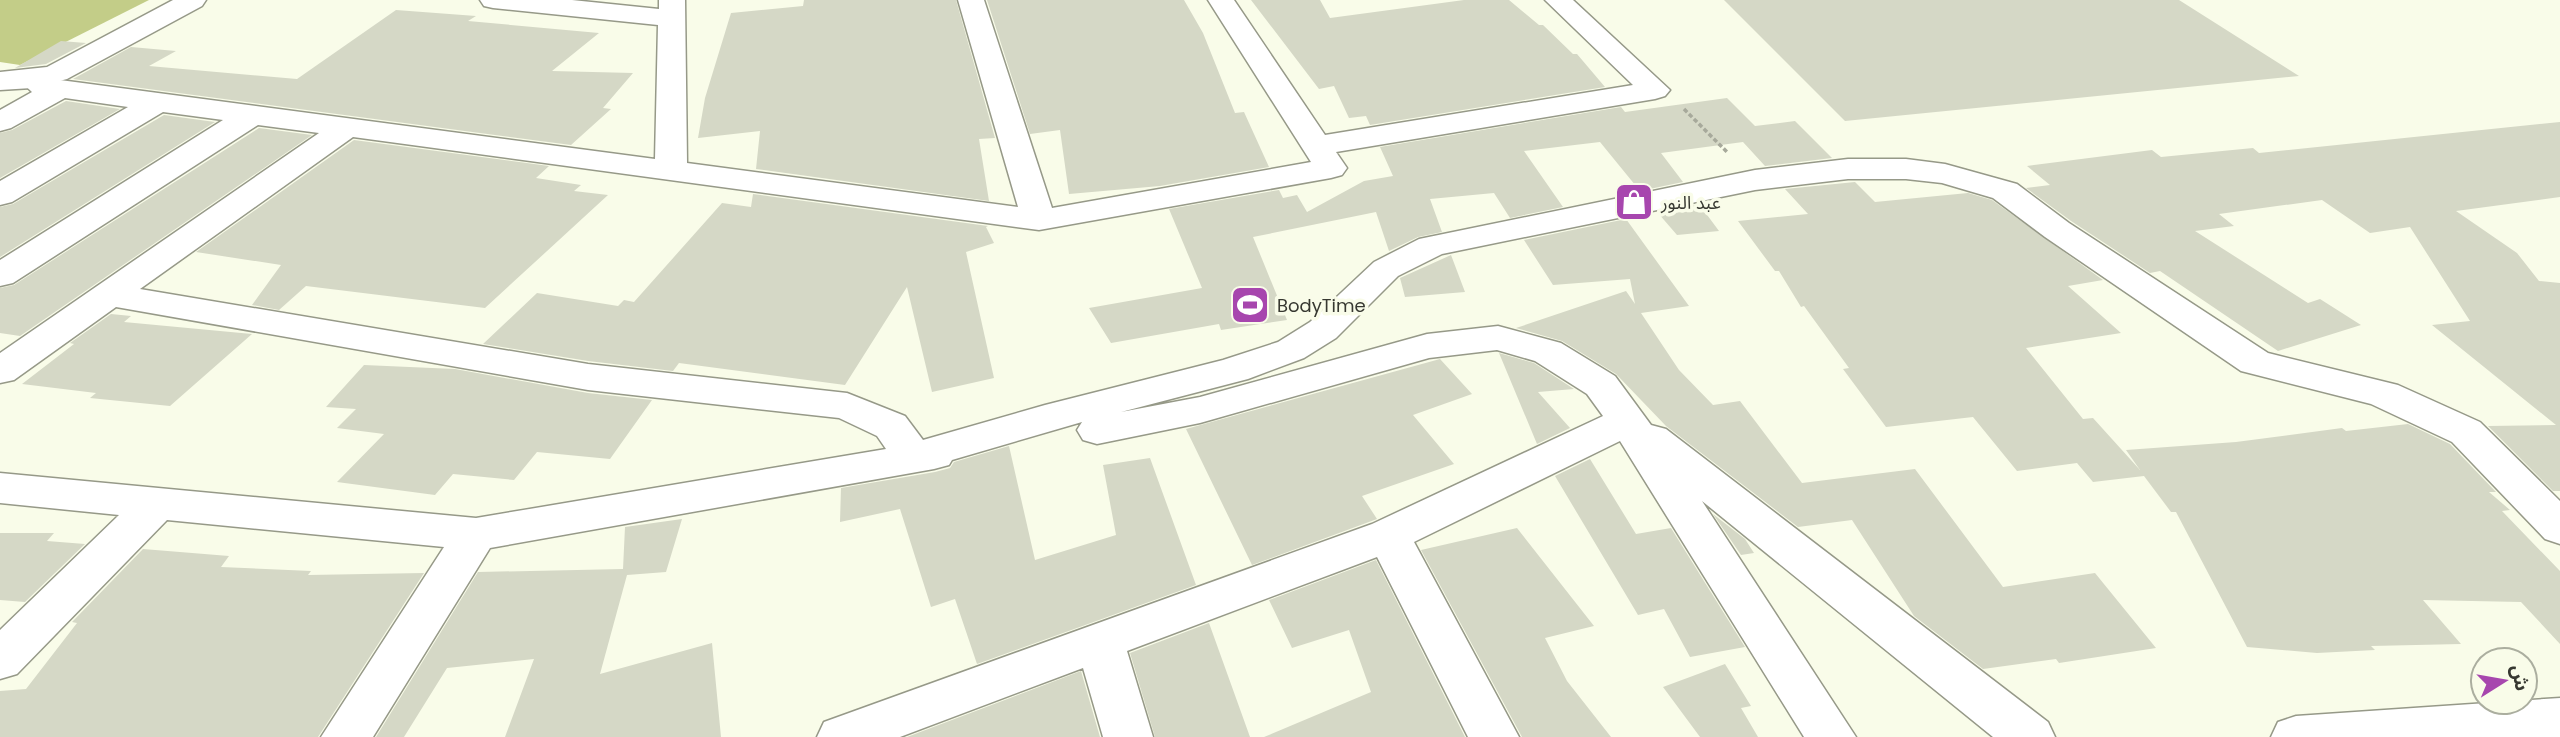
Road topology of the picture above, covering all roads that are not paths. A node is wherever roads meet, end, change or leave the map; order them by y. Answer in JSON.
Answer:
{"nodes":[{"id":1,"x":193,"y":0,"type":"edge"},
{"id":2,"x":493,"y":0,"type":"edge"},
{"id":3,"x":971,"y":0,"type":"edge"},
{"id":4,"x":1221,"y":0,"type":"edge"},
{"id":5,"x":1558,"y":0,"type":"edge"},
{"id":6,"x":671,"y":9,"type":"edge"},
{"id":7,"x":0,"y":81,"type":"edge"},
{"id":8,"x":46,"y":84,"type":"junction"},
{"id":9,"x":158,"y":102,"type":"junction"},
{"id":10,"x":252,"y":115,"type":"junction"},
{"id":11,"x":0,"y":122,"type":"edge"},
{"id":12,"x":348,"y":127,"type":"junction"},
{"id":13,"x":1317,"y":146,"type":"junction"},
{"id":14,"x":671,"y":172,"type":"junction"},
{"id":15,"x":0,"y":195,"type":"edge"},
{"id":16,"x":1039,"y":220,"type":"junction"},
{"id":17,"x":0,"y":275,"type":"edge"},
{"id":18,"x":110,"y":295,"type":"junction"},
{"id":19,"x":8,"y":359,"type":"edge"},
{"id":20,"x":1628,"y":421,"type":"junction"},
{"id":21,"x":913,"y":457,"type":"junction"},
{"id":22,"x":0,"y":488,"type":"edge"},
{"id":23,"x":157,"y":503,"type":"junction"},
{"id":24,"x":2560,"y":528,"type":"edge"},
{"id":25,"x":477,"y":534,"type":"junction"},
{"id":26,"x":1388,"y":535,"type":"junction"},
{"id":27,"x":1100,"y":642,"type":"junction"},
{"id":28,"x":0,"y":660,"type":"edge"},
{"id":29,"x":2560,"y":719,"type":"edge"},
{"id":30,"x":346,"y":737,"type":"edge"},
{"id":31,"x":842,"y":737,"type":"edge"},
{"id":32,"x":1128,"y":737,"type":"edge"},
{"id":33,"x":1494,"y":737,"type":"edge"},
{"id":34,"x":1830,"y":737,"type":"edge"},
{"id":35,"x":2030,"y":737,"type":"edge"},
{"id":36,"x":2296,"y":737,"type":"edge"}],
"edges":[{"from":1,"to":8,"type":"street"},
{"from":2,"to":6,"type":"street"},
{"from":3,"to":16,"type":"street"},
{"from":4,"to":13,"type":"street"},
{"from":5,"to":13,"type":"street"},
{"from":6,"to":14,"type":"street"},
{"from":7,"to":8,"type":"street"},
{"from":8,"to":9,"type":"street"},
{"from":8,"to":11,"type":"street"},
{"from":9,"to":10,"type":"street"},
{"from":9,"to":15,"type":"street"},
{"from":10,"to":12,"type":"street"},
{"from":10,"to":17,"type":"street"},
{"from":12,"to":14,"type":"street"},
{"from":12,"to":18,"type":"street"},
{"from":13,"to":16,"type":"street"},
{"from":14,"to":16,"type":"street"},
{"from":18,"to":19,"type":"street"},
{"from":18,"to":21,"type":"street"},
{"from":20,"to":21,"type":"street"},
{"from":20,"to":26,"type":"street"},
{"from":20,"to":34,"type":"street"},
{"from":20,"to":35,"type":"street"},
{"from":21,"to":24,"type":"street"},
{"from":21,"to":25,"type":"street"},
{"from":22,"to":23,"type":"street"},
{"from":23,"to":25,"type":"street"},
{"from":23,"to":28,"type":"street"},
{"from":25,"to":30,"type":"street"},
{"from":26,"to":27,"type":"street"},
{"from":26,"to":33,"type":"street"},
{"from":27,"to":31,"type":"street"},
{"from":27,"to":32,"type":"street"},
{"from":29,"to":36,"type":"street"}]}
